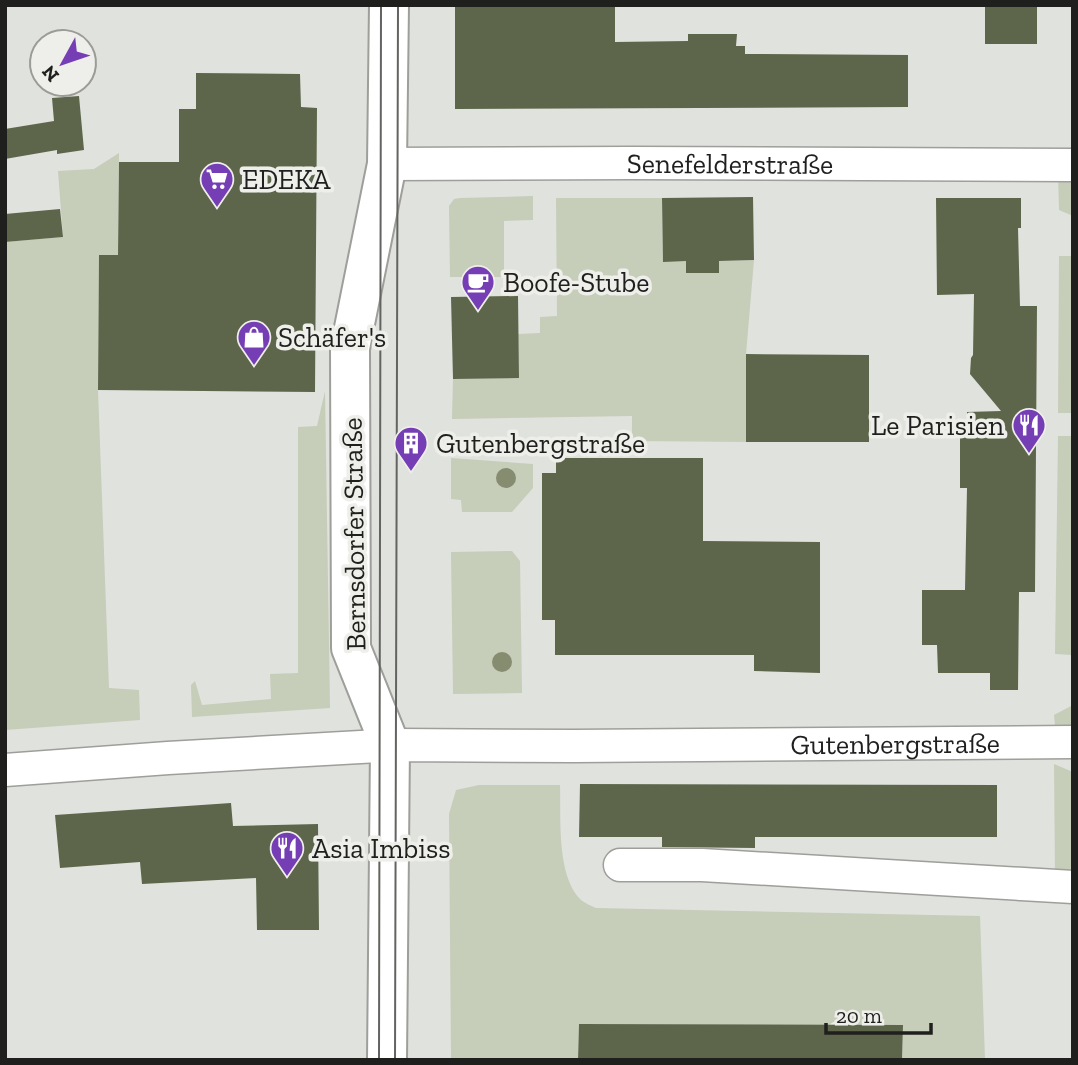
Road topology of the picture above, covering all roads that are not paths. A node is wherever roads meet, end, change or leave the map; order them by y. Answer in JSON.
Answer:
{"nodes":[{"id":1,"x":389,"y":5,"type":"edge"},
{"id":2,"x":387,"y":164,"type":"junction"},
{"id":3,"x":1073,"y":165,"type":"edge"},
{"id":4,"x":1073,"y":742,"type":"edge"},
{"id":5,"x":390,"y":745,"type":"junction"},
{"id":6,"x":5,"y":770,"type":"edge"},
{"id":7,"x":620,"y":865,"type":"dead end"},
{"id":8,"x":1073,"y":887,"type":"edge"},
{"id":9,"x":387,"y":1060,"type":"edge"}],
"edges":[{"from":1,"to":2,"type":"street","name":"Bernsdorfer Straße"},
{"from":2,"to":3,"type":"street","name":"Senefelderstraße"},
{"from":2,"to":5,"type":"street","name":"Bernsdorfer Straße"},
{"from":4,"to":5,"type":"street","name":"Gutenbergstraße"},
{"from":5,"to":6,"type":"street","name":"Gutenbergstraße"},
{"from":5,"to":9,"type":"street","name":"Bernsdorfer Straße"},
{"from":7,"to":8,"type":"street"}]}
